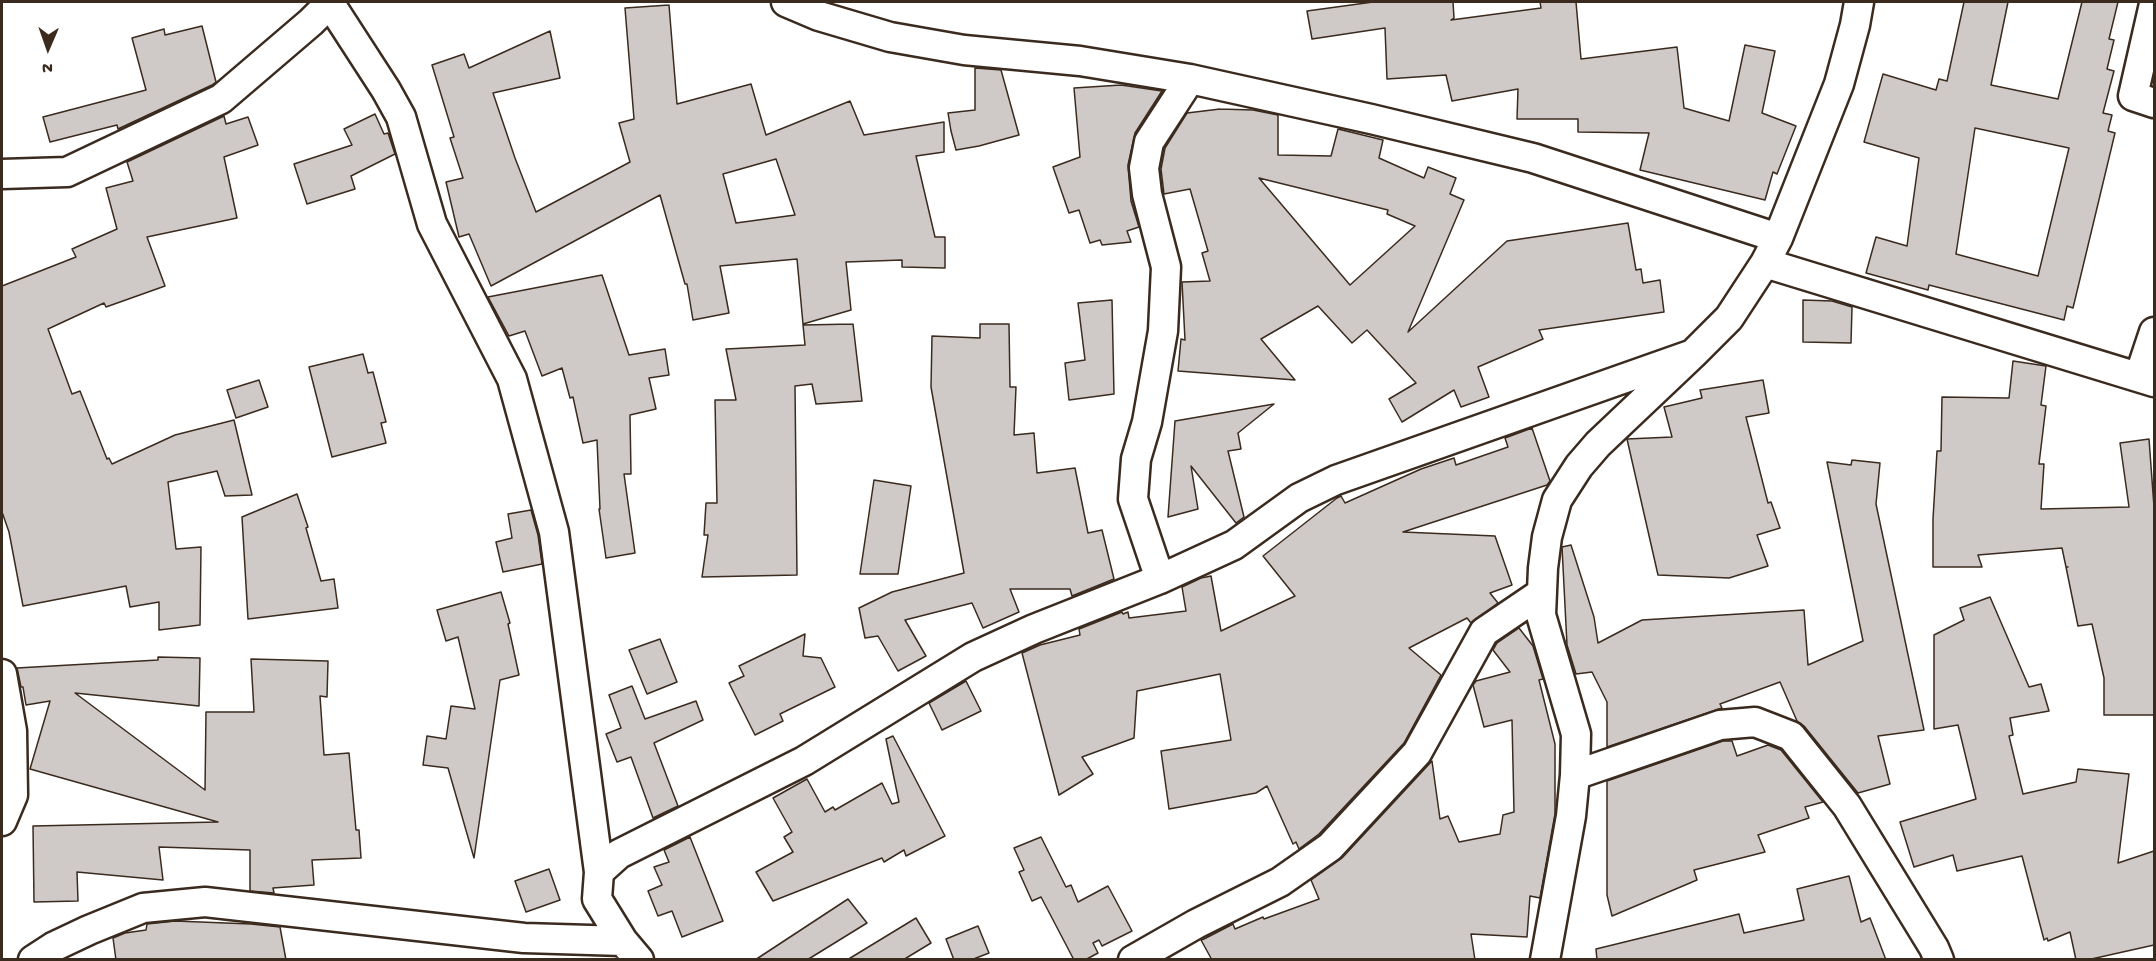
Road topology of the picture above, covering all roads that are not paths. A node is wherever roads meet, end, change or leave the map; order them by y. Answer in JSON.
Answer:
{"nodes":[{"id":1,"x":330,"y":2,"type":"edge"},
{"id":2,"x":786,"y":2,"type":"edge"},
{"id":3,"x":1859,"y":2,"type":"edge"},
{"id":4,"x":2154,"y":4,"type":"edge"},
{"id":5,"x":1190,"y":80,"type":"junction"},
{"id":6,"x":2154,"y":103,"type":"edge"},
{"id":7,"x":2,"y":174,"type":"edge"},
{"id":8,"x":1778,"y":238,"type":"junction"},
{"id":9,"x":1765,"y":263,"type":"junction"},
{"id":10,"x":2154,"y":332,"type":"edge"},
{"id":11,"x":1694,"y":354,"type":"junction"},
{"id":12,"x":2147,"y":380,"type":"edge"},
{"id":13,"x":1160,"y":579,"type":"junction"},
{"id":14,"x":1540,"y":594,"type":"junction"},
{"id":15,"x":2,"y":674,"type":"edge"},
{"id":16,"x":7,"y":734,"type":"edge"},
{"id":17,"x":1575,"y":776,"type":"junction"},
{"id":18,"x":2,"y":821,"type":"edge"},
{"id":19,"x":599,"y":872,"type":"junction"},
{"id":20,"x":631,"y":950,"type":"edge"},
{"id":21,"x":48,"y":955,"type":"edge"},
{"id":22,"x":1133,"y":960,"type":"edge"},
{"id":23,"x":1545,"y":960,"type":"edge"},
{"id":24,"x":1939,"y":960,"type":"edge"}],
"edges":[{"from":1,"to":7,"type":"street"},
{"from":1,"to":19,"type":"street"},
{"from":2,"to":5,"type":"street"},
{"from":3,"to":8,"type":"street"},
{"from":4,"to":6,"type":"street"},
{"from":5,"to":8,"type":"street"},
{"from":5,"to":13,"type":"street"},
{"from":8,"to":9,"type":"street"},
{"from":9,"to":11,"type":"street"},
{"from":9,"to":12,"type":"street"},
{"from":10,"to":12,"type":"street"},
{"from":11,"to":13,"type":"street"},
{"from":11,"to":14,"type":"street"},
{"from":13,"to":19,"type":"street"},
{"from":14,"to":17,"type":"street"},
{"from":14,"to":22,"type":"street"},
{"from":15,"to":16,"type":"street"},
{"from":16,"to":18,"type":"street"},
{"from":17,"to":23,"type":"street"},
{"from":17,"to":24,"type":"street"},
{"from":19,"to":20,"type":"street"},
{"from":20,"to":21,"type":"street"}]}
